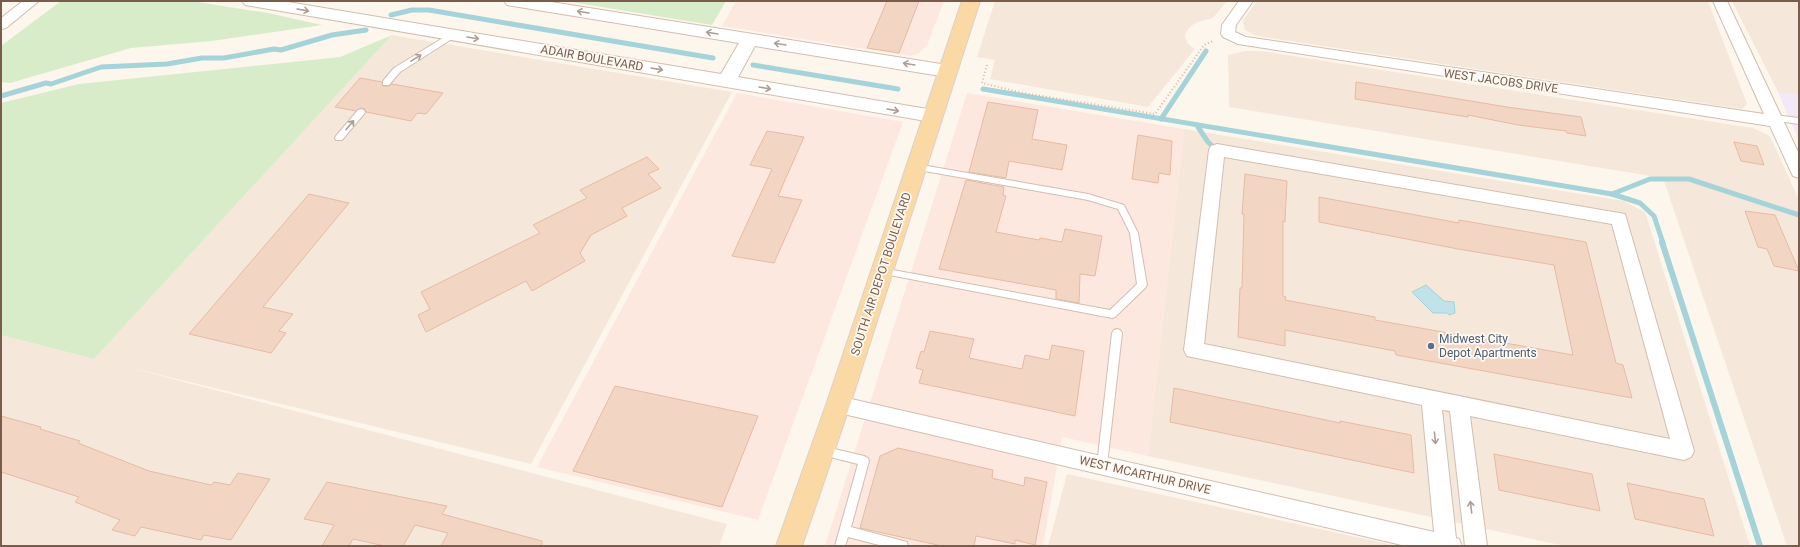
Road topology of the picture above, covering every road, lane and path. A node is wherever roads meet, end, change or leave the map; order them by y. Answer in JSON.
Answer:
{"nodes":[{"id":1,"x":32,"y":1,"type":"edge"},
{"id":2,"x":251,"y":1,"type":"edge"},
{"id":3,"x":513,"y":1,"type":"edge"},
{"id":4,"x":971,"y":1,"type":"edge"},
{"id":5,"x":1246,"y":1,"type":"edge"},
{"id":6,"x":1720,"y":1,"type":"edge"},
{"id":7,"x":1,"y":25,"type":"edge"},
{"id":8,"x":1228,"y":34,"type":"junction"},
{"id":9,"x":454,"y":35,"type":"junction"},
{"id":10,"x":750,"y":39,"type":"junction"},
{"id":11,"x":987,"y":65,"type":"dead end"},
{"id":12,"x":947,"y":71,"type":"junction"},
{"id":13,"x":726,"y":81,"type":"junction"},
{"id":14,"x":386,"y":83,"type":"dead end"},
{"id":15,"x":361,"y":112,"type":"dead end"},
{"id":16,"x":932,"y":116,"type":"junction"},
{"id":17,"x":1774,"y":120,"type":"junction"},
{"id":18,"x":1799,"y":121,"type":"edge"},
{"id":19,"x":339,"y":138,"type":"dead end"},
{"id":20,"x":916,"y":167,"type":"junction"},
{"id":21,"x":1799,"y":172,"type":"edge"},
{"id":22,"x":882,"y":271,"type":"junction"},
{"id":23,"x":1117,"y":333,"type":"dead end"},
{"id":24,"x":1431,"y":399,"type":"junction"},
{"id":25,"x":1459,"y":404,"type":"junction"},
{"id":26,"x":838,"y":405,"type":"junction"},
{"id":27,"x":822,"y":451,"type":"junction"},
{"id":28,"x":1102,"y":465,"type":"junction"},
{"id":29,"x":844,"y":531,"type":"junction"},
{"id":30,"x":794,"y":545,"type":"edge"},
{"id":31,"x":1449,"y":545,"type":"edge"},
{"id":32,"x":840,"y":546,"type":"edge"},
{"id":33,"x":903,"y":546,"type":"edge"},
{"id":34,"x":1476,"y":546,"type":"edge"}],
"edges":[{"from":1,"to":7,"type":"street"},
{"from":2,"to":9,"type":"street","name":"ADAIR BOULEVARD","one_way":true},
{"from":10,"to":3,"type":"street","one_way":true},
{"from":4,"to":12,"type":"main road","name":"SOUTH AIR DEPOT BOULEVARD"},
{"from":5,"to":8,"type":"street"},
{"from":6,"to":17,"type":"street"},
{"from":8,"to":11,"type":"path"},
{"from":8,"to":17,"type":"street","name":"WEST JACOBS DRIVE"},
{"from":9,"to":13,"type":"street","name":"ADAIR BOULEVARD","one_way":true},
{"from":14,"to":9,"type":"lane","one_way":true},
{"from":12,"to":10,"type":"street","one_way":true},
{"from":10,"to":13,"type":"street"},
{"from":12,"to":16,"type":"main road","name":"SOUTH AIR DEPOT BOULEVARD"},
{"from":13,"to":16,"type":"street","name":"ADAIR BOULEVARD","one_way":true},
{"from":19,"to":15,"type":"lane","one_way":true},
{"from":16,"to":20,"type":"main road","name":"SOUTH AIR DEPOT BOULEVARD"},
{"from":17,"to":18,"type":"lane"},
{"from":17,"to":21,"type":"street"},
{"from":20,"to":22,"type":"main road","name":"SOUTH AIR DEPOT BOULEVARD"},
{"from":20,"to":22,"type":"lane"},
{"from":22,"to":26,"type":"main road","name":"SOUTH AIR DEPOT BOULEVARD"},
{"from":23,"to":28,"type":"lane"},
{"from":24,"to":25,"type":"street"},
{"from":24,"to":25,"type":"street"},
{"from":24,"to":31,"type":"street","one_way":true},
{"from":34,"to":25,"type":"street","one_way":true},
{"from":26,"to":27,"type":"main road","name":"SOUTH AIR DEPOT BOULEVARD"},
{"from":26,"to":28,"type":"street","name":"WEST MCARTHUR DRIVE"},
{"from":27,"to":29,"type":"lane"},
{"from":27,"to":30,"type":"main road","name":"SOUTH AIR DEPOT BOULEVARD"},
{"from":28,"to":31,"type":"street","name":"WEST MCARTHUR DRIVE"},
{"from":29,"to":32,"type":"lane"},
{"from":29,"to":33,"type":"lane"}]}
